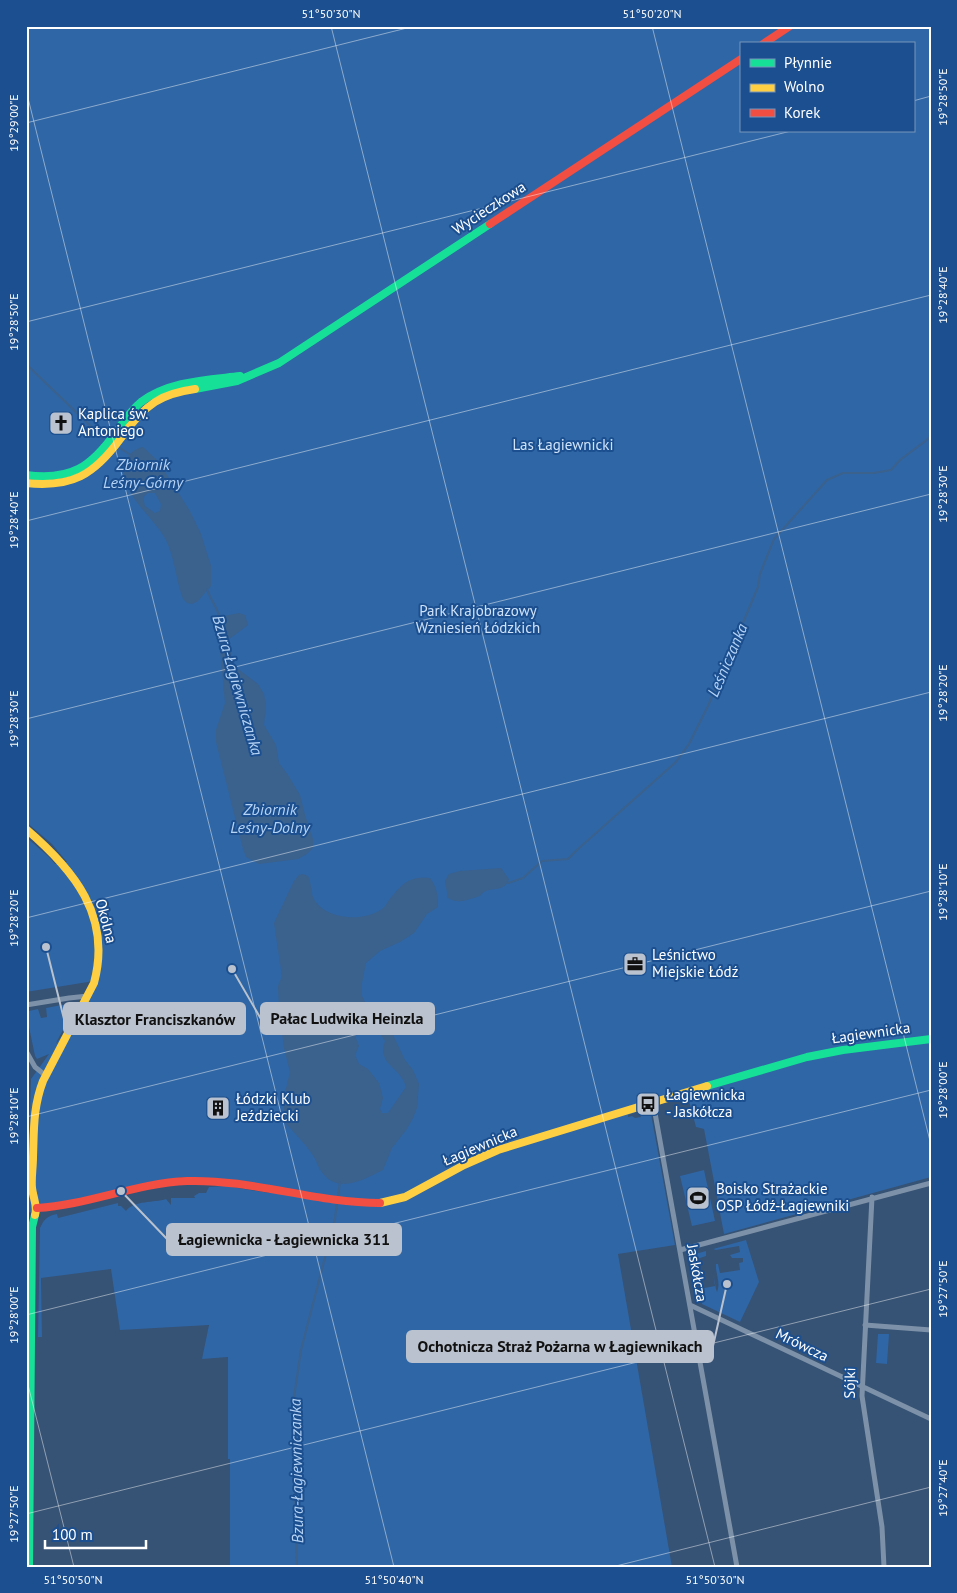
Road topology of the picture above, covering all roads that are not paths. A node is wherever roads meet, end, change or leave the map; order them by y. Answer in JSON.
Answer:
{"nodes":[{"id":1,"x":790,"y":26,"type":"edge"},
{"id":2,"x":766,"y":42,"type":"edge"},
{"id":3,"x":740,"y":59,"type":"edge"},
{"id":4,"x":250,"y":375,"type":"junction"},
{"id":5,"x":26,"y":475,"type":"edge"},
{"id":6,"x":26,"y":482,"type":"edge"},
{"id":7,"x":26,"y":830,"type":"edge"},
{"id":8,"x":88,"y":996,"type":"junction"},
{"id":9,"x":26,"y":1005,"type":"edge"},
{"id":10,"x":931,"y":1038,"type":"edge"},
{"id":11,"x":26,"y":1050,"type":"edge"},
{"id":12,"x":46,"y":1075,"type":"junction"},
{"id":13,"x":653,"y":1102,"type":"junction"},
{"id":14,"x":30,"y":1127,"type":"edge"},
{"id":15,"x":931,"y":1182,"type":"edge"},
{"id":16,"x":872,"y":1198,"type":"junction"},
{"id":17,"x":37,"y":1208,"type":"junction"},
{"id":18,"x":680,"y":1250,"type":"junction"},
{"id":19,"x":690,"y":1305,"type":"junction"},
{"id":20,"x":865,"y":1325,"type":"junction"},
{"id":21,"x":931,"y":1330,"type":"edge"},
{"id":22,"x":862,"y":1387,"type":"junction"},
{"id":23,"x":931,"y":1419,"type":"edge"},
{"id":24,"x":29,"y":1567,"type":"edge"},
{"id":25,"x":737,"y":1567,"type":"edge"},
{"id":26,"x":884,"y":1567,"type":"edge"}],
"edges":[{"from":1,"to":2,"type":"street"},
{"from":3,"to":4,"type":"street","name":"Wycieczkowa"},
{"from":4,"to":5,"type":"street","name":"Wycieczkowa"},
{"from":4,"to":6,"type":"street","name":"Wycieczkowa"},
{"from":7,"to":8,"type":"street","name":"Okólna"},
{"from":8,"to":9,"type":"street"},
{"from":8,"to":12,"type":"street","name":"Okólna"},
{"from":10,"to":13,"type":"street","name":"Łagiewnicka"},
{"from":11,"to":12,"type":"street"},
{"from":12,"to":14,"type":"street","name":"Okólna"},
{"from":13,"to":17,"type":"street","name":"Łagiewnicka"},
{"from":13,"to":18,"type":"street","name":"Jaskółcza"},
{"from":14,"to":17,"type":"street","name":"Okólna"},
{"from":15,"to":16,"type":"street"},
{"from":16,"to":18,"type":"street"},
{"from":16,"to":20,"type":"street","name":"Sójki"},
{"from":17,"to":24,"type":"street","name":"Okólna"},
{"from":18,"to":19,"type":"street","name":"Jaskółcza"},
{"from":19,"to":22,"type":"street","name":"Mrówcza"},
{"from":19,"to":25,"type":"street","name":"Jaskółcza"},
{"from":20,"to":21,"type":"street"},
{"from":20,"to":22,"type":"street","name":"Sójki"},
{"from":22,"to":23,"type":"street","name":"Mrówcza"},
{"from":22,"to":26,"type":"street","name":"Sójki"}]}
